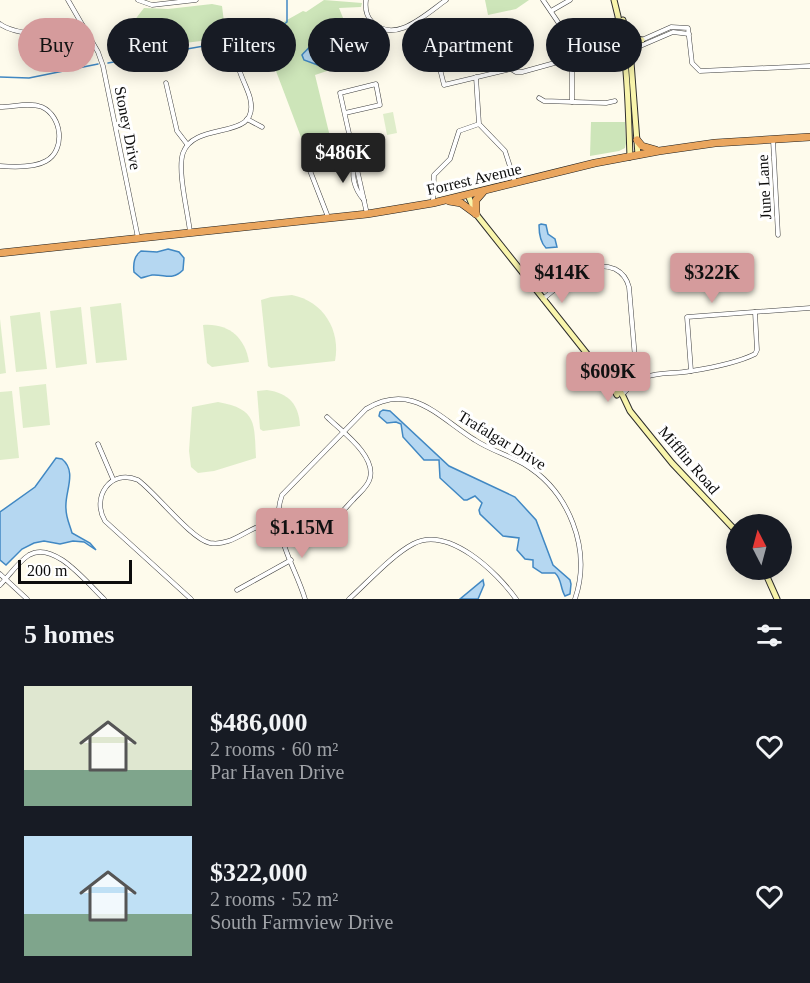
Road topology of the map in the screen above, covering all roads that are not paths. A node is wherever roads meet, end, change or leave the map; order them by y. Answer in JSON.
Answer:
{"nodes":[{"id":1,"x":68,"y":0,"type":"edge"},
{"id":2,"x":138,"y":0,"type":"edge"},
{"id":3,"x":190,"y":0,"type":"edge"},
{"id":4,"x":196,"y":0,"type":"edge"},
{"id":5,"x":366,"y":0,"type":"edge"},
{"id":6,"x":446,"y":0,"type":"edge"},
{"id":7,"x":543,"y":0,"type":"edge"},
{"id":8,"x":570,"y":0,"type":"edge"},
{"id":9,"x":616,"y":0,"type":"edge"},
{"id":10,"x":551,"y":11,"type":"junction"},
{"id":11,"x":78,"y":18,"type":"edge"},
{"id":12,"x":556,"y":18,"type":"edge"},
{"id":13,"x":620,"y":18,"type":"edge"},
{"id":14,"x":622,"y":18,"type":"edge"},
{"id":15,"x":0,"y":24,"type":"edge"},
{"id":16,"x":18,"y":31,"type":"edge"},
{"id":17,"x":689,"y":34,"type":"junction"},
{"id":18,"x":642,"y":40,"type":"edge"},
{"id":19,"x":642,"y":45,"type":"edge"},
{"id":20,"x":95,"y":47,"type":"edge"},
{"id":21,"x":810,"y":66,"type":"edge"},
{"id":22,"x":240,"y":72,"type":"dead end"},
{"id":23,"x":441,"y":72,"type":"edge"},
{"id":24,"x":498,"y":72,"type":"edge"},
{"id":25,"x":572,"y":72,"type":"edge"},
{"id":26,"x":629,"y":72,"type":"edge"},
{"id":27,"x":629,"y":72,"type":"edge"},
{"id":28,"x":476,"y":77,"type":"junction"},
{"id":29,"x":166,"y":83,"type":"dead end"},
{"id":30,"x":539,"y":98,"type":"dead end"},
{"id":31,"x":615,"y":101,"type":"dead end"},
{"id":32,"x":572,"y":102,"type":"junction"},
{"id":33,"x":0,"y":108,"type":"edge"},
{"id":34,"x":345,"y":113,"type":"junction"},
{"id":35,"x":247,"y":119,"type":"junction"},
{"id":36,"x":479,"y":124,"type":"junction"},
{"id":37,"x":261,"y":127,"type":"dead end"},
{"id":38,"x":810,"y":137,"type":"edge"},
{"id":39,"x":773,"y":139,"type":"junction"},
{"id":40,"x":636,"y":140,"type":"junction"},
{"id":41,"x":188,"y":144,"type":"junction"},
{"id":42,"x":659,"y":151,"type":"junction"},
{"id":43,"x":634,"y":156,"type":"junction"},
{"id":44,"x":307,"y":163,"type":"dead end"},
{"id":45,"x":0,"y":166,"type":"edge"},
{"id":46,"x":515,"y":183,"type":"junction"},
{"id":47,"x":486,"y":190,"type":"junction"},
{"id":48,"x":468,"y":195,"type":"junction"},
{"id":49,"x":437,"y":202,"type":"junction"},
{"id":50,"x":367,"y":214,"type":"junction"},
{"id":51,"x":476,"y":214,"type":"junction"},
{"id":52,"x":328,"y":218,"type":"junction"},
{"id":53,"x":190,"y":233,"type":"junction"},
{"id":54,"x":778,"y":235,"type":"dead end"},
{"id":55,"x":138,"y":239,"type":"junction"},
{"id":56,"x":0,"y":253,"type":"edge"},
{"id":57,"x":543,"y":299,"type":"junction"},
{"id":58,"x":810,"y":308,"type":"edge"},
{"id":59,"x":755,"y":312,"type":"junction"},
{"id":60,"x":691,"y":371,"type":"junction"},
{"id":61,"x":642,"y":378,"type":"junction"},
{"id":62,"x":621,"y":394,"type":"junction"},
{"id":63,"x":327,"y":417,"type":"dead end"},
{"id":64,"x":342,"y":432,"type":"junction"},
{"id":65,"x":98,"y":444,"type":"dead end"},
{"id":66,"x":113,"y":479,"type":"junction"},
{"id":67,"x":726,"y":520,"type":"edge"},
{"id":68,"x":279,"y":523,"type":"junction"},
{"id":69,"x":291,"y":560,"type":"junction"},
{"id":70,"x":0,"y":574,"type":"edge"},
{"id":71,"x":6,"y":580,"type":"junction"},
{"id":72,"x":768,"y":580,"type":"edge"},
{"id":73,"x":0,"y":585,"type":"edge"},
{"id":74,"x":237,"y":590,"type":"dead end"},
{"id":75,"x":27,"y":599,"type":"edge"},
{"id":76,"x":104,"y":599,"type":"edge"},
{"id":77,"x":191,"y":599,"type":"edge"},
{"id":78,"x":305,"y":599,"type":"edge"},
{"id":79,"x":349,"y":599,"type":"edge"},
{"id":80,"x":516,"y":599,"type":"edge"},
{"id":81,"x":575,"y":599,"type":"edge"},
{"id":82,"x":777,"y":599,"type":"edge"}],
"edges":[{"from":1,"to":11,"type":"street","name":"Stoney Drive"},
{"from":2,"to":3,"type":"street"},
{"from":3,"to":4,"type":"street"},
{"from":5,"to":6,"type":"street"},
{"from":7,"to":10,"type":"street"},
{"from":8,"to":10,"type":"street"},
{"from":9,"to":13,"type":"main road"},
{"from":9,"to":14,"type":"main road"},
{"from":10,"to":12,"type":"street"},
{"from":15,"to":16,"type":"street"},
{"from":17,"to":18,"type":"street"},
{"from":17,"to":19,"type":"street"},
{"from":17,"to":21,"type":"street"},
{"from":20,"to":55,"type":"street","name":"Stoney Drive"},
{"from":22,"to":35,"type":"street"},
{"from":23,"to":28,"type":"street"},
{"from":24,"to":28,"type":"street"},
{"from":25,"to":32,"type":"street"},
{"from":26,"to":40,"type":"main road"},
{"from":27,"to":43,"type":"main road"},
{"from":28,"to":36,"type":"street"},
{"from":29,"to":41,"type":"street"},
{"from":30,"to":32,"type":"street"},
{"from":31,"to":32,"type":"street"},
{"from":33,"to":45,"type":"street"},
{"from":34,"to":34,"type":"street"},
{"from":34,"to":50,"type":"street"},
{"from":35,"to":37,"type":"street"},
{"from":35,"to":41,"type":"street"},
{"from":36,"to":46,"type":"street"},
{"from":36,"to":49,"type":"street"},
{"from":38,"to":39,"type":"highway","name":"Forrest Avenue"},
{"from":39,"to":42,"type":"highway","name":"Forrest Avenue"},
{"from":39,"to":54,"type":"street","name":"June Lane"},
{"from":40,"to":42,"type":"highway"},
{"from":40,"to":43,"type":"main road"},
{"from":41,"to":53,"type":"street"},
{"from":42,"to":43,"type":"highway","name":"Forrest Avenue"},
{"from":43,"to":46,"type":"highway","name":"Forrest Avenue"},
{"from":44,"to":52,"type":"street"},
{"from":46,"to":47,"type":"highway","name":"Forrest Avenue"},
{"from":47,"to":48,"type":"highway","name":"Forrest Avenue"},
{"from":47,"to":51,"type":"highway"},
{"from":48,"to":49,"type":"highway","name":"Forrest Avenue"},
{"from":48,"to":51,"type":"main road","name":"Mifflin Road"},
{"from":49,"to":50,"type":"highway","name":"Forrest Avenue"},
{"from":49,"to":51,"type":"highway"},
{"from":50,"to":52,"type":"highway","name":"Forrest Avenue"},
{"from":51,"to":57,"type":"main road","name":"Mifflin Road"},
{"from":52,"to":53,"type":"highway","name":"Forrest Avenue"},
{"from":53,"to":55,"type":"highway","name":"Forrest Avenue"},
{"from":55,"to":56,"type":"highway","name":"Forrest Avenue"},
{"from":57,"to":61,"type":"street"},
{"from":57,"to":62,"type":"main road","name":"Mifflin Road"},
{"from":58,"to":59,"type":"street"},
{"from":59,"to":60,"type":"street"},
{"from":59,"to":60,"type":"street"},
{"from":60,"to":61,"type":"street"},
{"from":61,"to":62,"type":"street"},
{"from":62,"to":67,"type":"main road","name":"Mifflin Road"},
{"from":63,"to":64,"type":"street"},
{"from":64,"to":68,"type":"street","name":"Trafalgar Drive"},
{"from":64,"to":68,"type":"street"},
{"from":64,"to":81,"type":"street","name":"Trafalgar Drive"},
{"from":65,"to":66,"type":"street"},
{"from":66,"to":68,"type":"street"},
{"from":66,"to":77,"type":"street"},
{"from":68,"to":69,"type":"street"},
{"from":69,"to":74,"type":"street"},
{"from":69,"to":78,"type":"street"},
{"from":70,"to":71,"type":"street"},
{"from":71,"to":73,"type":"street"},
{"from":71,"to":75,"type":"street"},
{"from":71,"to":76,"type":"street"},
{"from":72,"to":82,"type":"main road"},
{"from":79,"to":80,"type":"street"}]}
